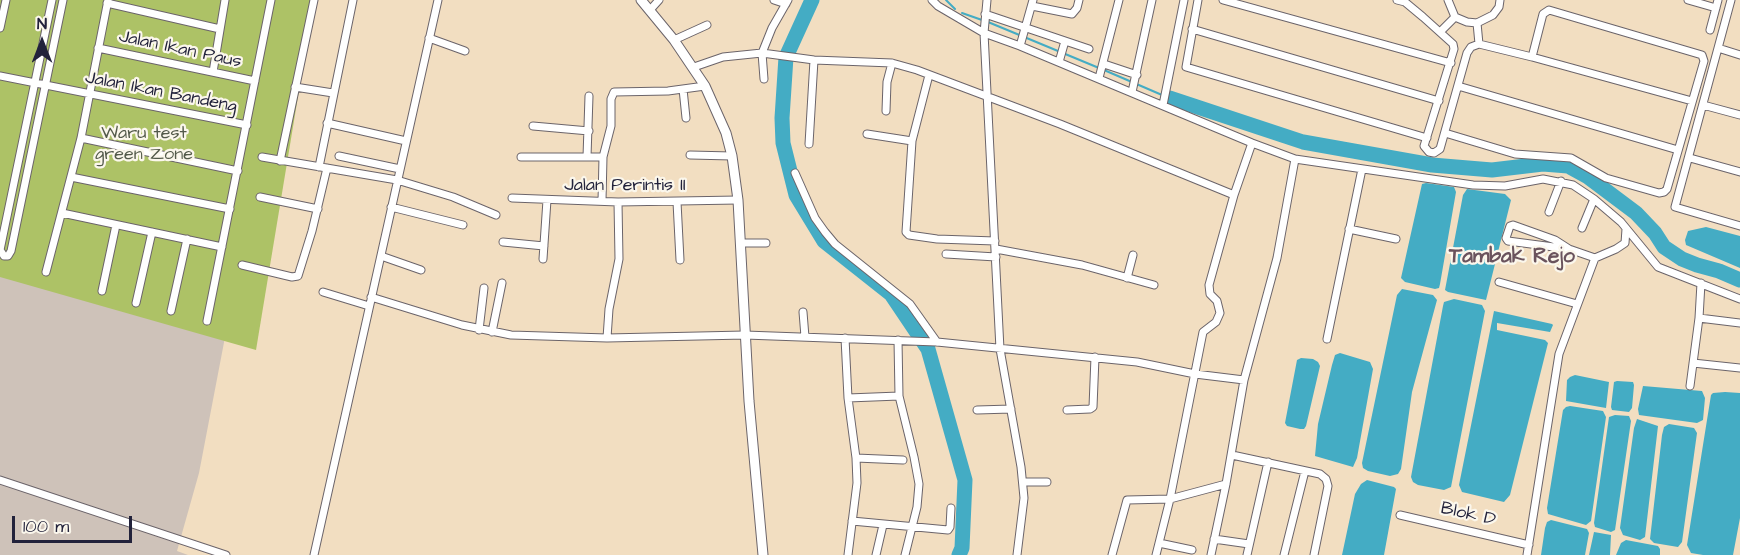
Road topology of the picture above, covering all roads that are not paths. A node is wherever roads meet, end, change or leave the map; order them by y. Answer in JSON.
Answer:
{"nodes":[{"id":1,"x":6,"y":0,"type":"edge"},
{"id":2,"x":52,"y":0,"type":"edge"},
{"id":3,"x":63,"y":0,"type":"edge"},
{"id":4,"x":225,"y":0,"type":"edge"},
{"id":5,"x":271,"y":0,"type":"edge"},
{"id":6,"x":314,"y":0,"type":"edge"},
{"id":7,"x":353,"y":0,"type":"edge"},
{"id":8,"x":438,"y":0,"type":"edge"},
{"id":9,"x":641,"y":0,"type":"edge"},
{"id":10,"x":659,"y":0,"type":"edge"},
{"id":11,"x":774,"y":0,"type":"edge"},
{"id":12,"x":932,"y":0,"type":"edge"},
{"id":13,"x":987,"y":0,"type":"edge"},
{"id":14,"x":1079,"y":0,"type":"edge"},
{"id":15,"x":1119,"y":0,"type":"edge"},
{"id":16,"x":1152,"y":0,"type":"edge"},
{"id":17,"x":1184,"y":0,"type":"edge"},
{"id":18,"x":1198,"y":0,"type":"edge"},
{"id":19,"x":1223,"y":0,"type":"edge"},
{"id":20,"x":1397,"y":0,"type":"edge"},
{"id":21,"x":1448,"y":0,"type":"edge"},
{"id":22,"x":1500,"y":0,"type":"edge"},
{"id":23,"x":1688,"y":0,"type":"edge"},
{"id":24,"x":1731,"y":0,"type":"edge"},
{"id":25,"x":107,"y":1,"type":"edge"},
{"id":26,"x":787,"y":2,"type":"edge"},
{"id":27,"x":1033,"y":3,"type":"edge"},
{"id":28,"x":1717,"y":4,"type":"edge"},
{"id":29,"x":650,"y":10,"type":"junction"},
{"id":30,"x":985,"y":16,"type":"junction"},
{"id":31,"x":1455,"y":17,"type":"junction"},
{"id":32,"x":1477,"y":23,"type":"junction"},
{"id":33,"x":707,"y":26,"type":"dead end"},
{"id":34,"x":0,"y":28,"type":"edge"},
{"id":35,"x":220,"y":28,"type":"junction"},
{"id":36,"x":1192,"y":29,"type":"junction"},
{"id":37,"x":984,"y":30,"type":"junction"},
{"id":38,"x":1710,"y":30,"type":"dead end"},
{"id":39,"x":1440,"y":32,"type":"junction"},
{"id":40,"x":1023,"y":36,"type":"junction"},
{"id":41,"x":429,"y":38,"type":"junction"},
{"id":42,"x":675,"y":40,"type":"junction"},
{"id":43,"x":1479,"y":44,"type":"junction"},
{"id":44,"x":98,"y":48,"type":"junction"},
{"id":45,"x":1718,"y":48,"type":"junction"},
{"id":46,"x":1089,"y":50,"type":"dead end"},
{"id":47,"x":465,"y":51,"type":"dead end"},
{"id":48,"x":1062,"y":52,"type":"junction"},
{"id":49,"x":765,"y":53,"type":"junction"},
{"id":50,"x":1740,"y":55,"type":"edge"},
{"id":51,"x":1532,"y":57,"type":"junction"},
{"id":52,"x":814,"y":60,"type":"junction"},
{"id":53,"x":892,"y":63,"type":"junction"},
{"id":54,"x":1451,"y":63,"type":"junction"},
{"id":55,"x":694,"y":67,"type":"junction"},
{"id":56,"x":1102,"y":70,"type":"junction"},
{"id":57,"x":213,"y":72,"type":"junction"},
{"id":58,"x":929,"y":75,"type":"junction"},
{"id":59,"x":0,"y":76,"type":"edge"},
{"id":60,"x":764,"y":79,"type":"dead end"},
{"id":61,"x":255,"y":81,"type":"junction"},
{"id":62,"x":35,"y":83,"type":"junction"},
{"id":63,"x":1135,"y":83,"type":"junction"},
{"id":64,"x":46,"y":86,"type":"junction"},
{"id":65,"x":705,"y":86,"type":"junction"},
{"id":66,"x":1458,"y":86,"type":"junction"},
{"id":67,"x":295,"y":87,"type":"junction"},
{"id":68,"x":683,"y":89,"type":"junction"},
{"id":69,"x":333,"y":93,"type":"junction"},
{"id":70,"x":89,"y":95,"type":"junction"},
{"id":71,"x":589,"y":96,"type":"dead end"},
{"id":72,"x":988,"y":98,"type":"junction"},
{"id":73,"x":1164,"y":99,"type":"junction"},
{"id":74,"x":1438,"y":101,"type":"junction"},
{"id":75,"x":1692,"y":101,"type":"junction"},
{"id":76,"x":1703,"y":105,"type":"junction"},
{"id":77,"x":886,"y":111,"type":"dead end"},
{"id":78,"x":1740,"y":115,"type":"edge"},
{"id":79,"x":686,"y":118,"type":"dead end"},
{"id":80,"x":327,"y":123,"type":"junction"},
{"id":81,"x":247,"y":125,"type":"junction"},
{"id":82,"x":533,"y":126,"type":"dead end"},
{"id":83,"x":589,"y":130,"type":"junction"},
{"id":84,"x":867,"y":134,"type":"dead end"},
{"id":85,"x":1445,"y":134,"type":"junction"},
{"id":86,"x":81,"y":138,"type":"junction"},
{"id":87,"x":1427,"y":138,"type":"junction"},
{"id":88,"x":406,"y":141,"type":"junction"},
{"id":89,"x":912,"y":141,"type":"junction"},
{"id":90,"x":1252,"y":143,"type":"junction"},
{"id":91,"x":809,"y":144,"type":"dead end"},
{"id":92,"x":1678,"y":150,"type":"junction"},
{"id":93,"x":690,"y":155,"type":"dead end"},
{"id":94,"x":339,"y":156,"type":"dead end"},
{"id":95,"x":732,"y":156,"type":"junction"},
{"id":96,"x":521,"y":157,"type":"dead end"},
{"id":97,"x":587,"y":157,"type":"junction"},
{"id":98,"x":603,"y":157,"type":"junction"},
{"id":99,"x":262,"y":158,"type":"dead end"},
{"id":100,"x":1690,"y":158,"type":"junction"},
{"id":101,"x":1295,"y":159,"type":"junction"},
{"id":102,"x":280,"y":161,"type":"junction"},
{"id":103,"x":318,"y":167,"type":"junction"},
{"id":104,"x":327,"y":168,"type":"junction"},
{"id":105,"x":400,"y":169,"type":"junction"},
{"id":106,"x":1362,"y":169,"type":"junction"},
{"id":107,"x":17,"y":171,"type":"junction"},
{"id":108,"x":238,"y":171,"type":"junction"},
{"id":109,"x":1740,"y":172,"type":"edge"},
{"id":110,"x":27,"y":173,"type":"junction"},
{"id":111,"x":795,"y":173,"type":"dead end"},
{"id":112,"x":70,"y":177,"type":"junction"},
{"id":113,"x":397,"y":180,"type":"junction"},
{"id":114,"x":1561,"y":181,"type":"junction"},
{"id":115,"x":1234,"y":195,"type":"junction"},
{"id":116,"x":260,"y":197,"type":"dead end"},
{"id":117,"x":512,"y":198,"type":"dead end"},
{"id":118,"x":1594,"y":199,"type":"junction"},
{"id":119,"x":547,"y":200,"type":"junction"},
{"id":120,"x":738,"y":200,"type":"junction"},
{"id":121,"x":602,"y":201,"type":"junction"},
{"id":122,"x":618,"y":202,"type":"junction"},
{"id":123,"x":677,"y":202,"type":"junction"},
{"id":124,"x":392,"y":207,"type":"junction"},
{"id":125,"x":230,"y":209,"type":"junction"},
{"id":126,"x":318,"y":209,"type":"junction"},
{"id":127,"x":1549,"y":212,"type":"dead end"},
{"id":128,"x":62,"y":213,"type":"junction"},
{"id":129,"x":496,"y":215,"type":"dead end"},
{"id":130,"x":116,"y":225,"type":"junction"},
{"id":131,"x":463,"y":225,"type":"dead end"},
{"id":132,"x":1740,"y":226,"type":"edge"},
{"id":133,"x":1582,"y":228,"type":"dead end"},
{"id":134,"x":1349,"y":229,"type":"junction"},
{"id":135,"x":1626,"y":229,"type":"junction"},
{"id":136,"x":152,"y":232,"type":"junction"},
{"id":137,"x":187,"y":239,"type":"junction"},
{"id":138,"x":1396,"y":239,"type":"dead end"},
{"id":139,"x":503,"y":242,"type":"dead end"},
{"id":140,"x":741,"y":243,"type":"junction"},
{"id":141,"x":766,"y":243,"type":"dead end"},
{"id":142,"x":995,"y":245,"type":"junction"},
{"id":143,"x":544,"y":246,"type":"junction"},
{"id":144,"x":222,"y":247,"type":"junction"},
{"id":145,"x":1569,"y":249,"type":"junction"},
{"id":146,"x":946,"y":254,"type":"dead end"},
{"id":147,"x":1132,"y":255,"type":"dead end"},
{"id":148,"x":381,"y":256,"type":"junction"},
{"id":149,"x":996,"y":258,"type":"junction"},
{"id":150,"x":1595,"y":258,"type":"junction"},
{"id":151,"x":543,"y":259,"type":"dead end"},
{"id":152,"x":680,"y":260,"type":"dead end"},
{"id":153,"x":242,"y":265,"type":"dead end"},
{"id":154,"x":421,"y":270,"type":"dead end"},
{"id":155,"x":46,"y":272,"type":"dead end"},
{"id":156,"x":1127,"y":278,"type":"junction"},
{"id":157,"x":1499,"y":282,"type":"dead end"},
{"id":158,"x":502,"y":283,"type":"dead end"},
{"id":159,"x":1701,"y":283,"type":"junction"},
{"id":160,"x":1154,"y":285,"type":"dead end"},
{"id":161,"x":484,"y":288,"type":"dead end"},
{"id":162,"x":102,"y":291,"type":"dead end"},
{"id":163,"x":322,"y":292,"type":"dead end"},
{"id":164,"x":371,"y":297,"type":"junction"},
{"id":165,"x":1740,"y":299,"type":"edge"},
{"id":166,"x":136,"y":303,"type":"dead end"},
{"id":167,"x":1577,"y":304,"type":"junction"},
{"id":168,"x":369,"y":306,"type":"junction"},
{"id":169,"x":171,"y":311,"type":"dead end"},
{"id":170,"x":803,"y":312,"type":"dead end"},
{"id":171,"x":1699,"y":318,"type":"junction"},
{"id":172,"x":207,"y":321,"type":"dead end"},
{"id":173,"x":1740,"y":323,"type":"edge"},
{"id":174,"x":479,"y":330,"type":"junction"},
{"id":175,"x":492,"y":332,"type":"junction"},
{"id":176,"x":745,"y":336,"type":"junction"},
{"id":177,"x":805,"y":337,"type":"junction"},
{"id":178,"x":607,"y":338,"type":"junction"},
{"id":179,"x":845,"y":338,"type":"junction"},
{"id":180,"x":1327,"y":339,"type":"dead end"},
{"id":181,"x":899,"y":340,"type":"junction"},
{"id":182,"x":934,"y":342,"type":"junction"},
{"id":183,"x":1000,"y":349,"type":"junction"},
{"id":184,"x":1095,"y":357,"type":"junction"},
{"id":185,"x":1693,"y":363,"type":"junction"},
{"id":186,"x":1740,"y":368,"type":"edge"},
{"id":187,"x":1195,"y":374,"type":"junction"},
{"id":188,"x":1245,"y":380,"type":"junction"},
{"id":189,"x":1690,"y":386,"type":"dead end"},
{"id":190,"x":899,"y":396,"type":"junction"},
{"id":191,"x":848,"y":398,"type":"junction"},
{"id":192,"x":1011,"y":409,"type":"junction"},
{"id":193,"x":977,"y":410,"type":"dead end"},
{"id":194,"x":1067,"y":410,"type":"dead end"},
{"id":195,"x":1232,"y":455,"type":"junction"},
{"id":196,"x":856,"y":458,"type":"junction"},
{"id":197,"x":903,"y":460,"type":"dead end"},
{"id":198,"x":1268,"y":462,"type":"junction"},
{"id":199,"x":1305,"y":471,"type":"junction"},
{"id":200,"x":0,"y":480,"type":"edge"},
{"id":201,"x":1023,"y":482,"type":"junction"},
{"id":202,"x":1047,"y":482,"type":"dead end"},
{"id":203,"x":1226,"y":484,"type":"junction"},
{"id":204,"x":1170,"y":499,"type":"junction"},
{"id":205,"x":951,"y":508,"type":"dead end"},
{"id":206,"x":1400,"y":515,"type":"dead end"},
{"id":207,"x":852,"y":521,"type":"junction"},
{"id":208,"x":884,"y":525,"type":"junction"},
{"id":209,"x":913,"y":526,"type":"junction"},
{"id":210,"x":1214,"y":539,"type":"junction"},
{"id":211,"x":1159,"y":543,"type":"junction"},
{"id":212,"x":1249,"y":544,"type":"junction"},
{"id":213,"x":1529,"y":544,"type":"junction"},
{"id":214,"x":1191,"y":550,"type":"dead end"},
{"id":215,"x":226,"y":555,"type":"edge"},
{"id":216,"x":314,"y":555,"type":"edge"},
{"id":217,"x":763,"y":555,"type":"edge"},
{"id":218,"x":848,"y":555,"type":"edge"},
{"id":219,"x":876,"y":555,"type":"edge"},
{"id":220,"x":905,"y":555,"type":"edge"},
{"id":221,"x":1017,"y":555,"type":"edge"},
{"id":222,"x":1112,"y":555,"type":"edge"},
{"id":223,"x":1156,"y":555,"type":"edge"},
{"id":224,"x":1211,"y":555,"type":"edge"},
{"id":225,"x":1247,"y":555,"type":"edge"},
{"id":226,"x":1284,"y":555,"type":"edge"},
{"id":227,"x":1314,"y":555,"type":"edge"},
{"id":228,"x":1527,"y":555,"type":"edge"}],
"edges":[{"from":1,"to":34,"type":"street"},
{"from":2,"to":62,"type":"street"},
{"from":3,"to":64,"type":"street"},
{"from":4,"to":35,"type":"street"},
{"from":5,"to":61,"type":"street"},
{"from":6,"to":67,"type":"street"},
{"from":7,"to":69,"type":"street"},
{"from":8,"to":41,"type":"street"},
{"from":9,"to":29,"type":"street"},
{"from":10,"to":29,"type":"street"},
{"from":11,"to":26,"type":"street"},
{"from":12,"to":37,"type":"street"},
{"from":13,"to":30,"type":"street"},
{"from":14,"to":27,"type":"street"},
{"from":15,"to":56,"type":"street"},
{"from":16,"to":63,"type":"street"},
{"from":17,"to":73,"type":"street"},
{"from":18,"to":36,"type":"street"},
{"from":19,"to":54,"type":"street"},
{"from":20,"to":39,"type":"street"},
{"from":21,"to":31,"type":"street"},
{"from":22,"to":32,"type":"street"},
{"from":23,"to":28,"type":"street"},
{"from":24,"to":45,"type":"street"},
{"from":25,"to":35,"type":"street"},
{"from":25,"to":44,"type":"street"},
{"from":26,"to":49,"type":"street"},
{"from":27,"to":40,"type":"street"},
{"from":28,"to":38,"type":"street"},
{"from":29,"to":42,"type":"street"},
{"from":30,"to":37,"type":"street"},
{"from":30,"to":40,"type":"street"},
{"from":31,"to":32,"type":"street"},
{"from":31,"to":39,"type":"street"},
{"from":32,"to":43,"type":"street"},
{"from":33,"to":42,"type":"street"},
{"from":35,"to":57,"type":"street"},
{"from":36,"to":74,"type":"street"},
{"from":36,"to":87,"type":"street"},
{"from":37,"to":40,"type":"street"},
{"from":37,"to":72,"type":"street"},
{"from":39,"to":54,"type":"street"},
{"from":40,"to":48,"type":"street"},
{"from":40,"to":48,"type":"street"},
{"from":41,"to":47,"type":"street"},
{"from":41,"to":88,"type":"street"},
{"from":42,"to":55,"type":"street"},
{"from":43,"to":51,"type":"street"},
{"from":43,"to":66,"type":"street"},
{"from":44,"to":57,"type":"street","name":"Jalan Ikan Paus"},
{"from":44,"to":70,"type":"street"},
{"from":45,"to":50,"type":"street"},
{"from":45,"to":76,"type":"street"},
{"from":46,"to":48,"type":"street"},
{"from":48,"to":56,"type":"street"},
{"from":49,"to":52,"type":"street"},
{"from":49,"to":55,"type":"street"},
{"from":49,"to":60,"type":"street"},
{"from":51,"to":75,"type":"street"},
{"from":51,"to":75,"type":"street"},
{"from":52,"to":53,"type":"street"},
{"from":52,"to":91,"type":"street"},
{"from":53,"to":58,"type":"street"},
{"from":53,"to":77,"type":"street"},
{"from":54,"to":74,"type":"street"},
{"from":55,"to":65,"type":"street"},
{"from":56,"to":63,"type":"street"},
{"from":56,"to":63,"type":"street"},
{"from":57,"to":61,"type":"street","name":"Jalan Ikan Paus"},
{"from":58,"to":72,"type":"street"},
{"from":58,"to":89,"type":"street"},
{"from":59,"to":62,"type":"street","name":"Jalan Ikan Bandeng"},
{"from":61,"to":81,"type":"street"},
{"from":62,"to":64,"type":"street","name":"Jalan Ikan Bandeng"},
{"from":62,"to":107,"type":"street"},
{"from":63,"to":73,"type":"street"},
{"from":64,"to":70,"type":"street","name":"Jalan Ikan Bandeng"},
{"from":64,"to":110,"type":"street"},
{"from":65,"to":68,"type":"street"},
{"from":65,"to":95,"type":"street"},
{"from":66,"to":85,"type":"street"},
{"from":66,"to":92,"type":"street"},
{"from":67,"to":69,"type":"street"},
{"from":67,"to":102,"type":"street"},
{"from":68,"to":79,"type":"street"},
{"from":68,"to":98,"type":"street"},
{"from":69,"to":80,"type":"street"},
{"from":70,"to":81,"type":"street","name":"Jalan Ikan Bandeng"},
{"from":70,"to":86,"type":"street"},
{"from":71,"to":83,"type":"street"},
{"from":72,"to":115,"type":"street"},
{"from":72,"to":142,"type":"street"},
{"from":73,"to":90,"type":"street"},
{"from":74,"to":87,"type":"street"},
{"from":75,"to":92,"type":"street"},
{"from":76,"to":78,"type":"street"},
{"from":76,"to":100,"type":"street"},
{"from":80,"to":88,"type":"street"},
{"from":80,"to":103,"type":"street"},
{"from":81,"to":108,"type":"street"},
{"from":82,"to":83,"type":"street"},
{"from":83,"to":97,"type":"street"},
{"from":84,"to":89,"type":"street"},
{"from":85,"to":87,"type":"street"},
{"from":85,"to":92,"type":"street"},
{"from":86,"to":108,"type":"street"},
{"from":86,"to":112,"type":"street"},
{"from":88,"to":105,"type":"street"},
{"from":89,"to":142,"type":"street"},
{"from":90,"to":101,"type":"street"},
{"from":90,"to":115,"type":"street"},
{"from":93,"to":95,"type":"street"},
{"from":94,"to":105,"type":"street"},
{"from":95,"to":120,"type":"street"},
{"from":96,"to":97,"type":"street"},
{"from":97,"to":98,"type":"street"},
{"from":98,"to":121,"type":"street"},
{"from":99,"to":102,"type":"street"},
{"from":100,"to":109,"type":"street"},
{"from":100,"to":132,"type":"street"},
{"from":101,"to":106,"type":"street"},
{"from":101,"to":188,"type":"street"},
{"from":102,"to":103,"type":"street"},
{"from":103,"to":104,"type":"street"},
{"from":104,"to":113,"type":"street"},
{"from":104,"to":126,"type":"street"},
{"from":105,"to":113,"type":"street"},
{"from":106,"to":114,"type":"street"},
{"from":106,"to":134,"type":"street"},
{"from":107,"to":110,"type":"street"},
{"from":107,"to":110,"type":"street"},
{"from":108,"to":125,"type":"street"},
{"from":111,"to":182,"type":"street"},
{"from":112,"to":125,"type":"street"},
{"from":112,"to":128,"type":"street"},
{"from":113,"to":124,"type":"street"},
{"from":113,"to":129,"type":"street"},
{"from":114,"to":118,"type":"street"},
{"from":114,"to":127,"type":"street"},
{"from":115,"to":187,"type":"street"},
{"from":116,"to":126,"type":"street"},
{"from":117,"to":119,"type":"street","name":"Jalan Perintis II"},
{"from":118,"to":133,"type":"street"},
{"from":118,"to":135,"type":"street"},
{"from":119,"to":121,"type":"street","name":"Jalan Perintis II"},
{"from":119,"to":143,"type":"street"},
{"from":120,"to":123,"type":"street","name":"Jalan Perintis II"},
{"from":120,"to":140,"type":"street"},
{"from":121,"to":122,"type":"street","name":"Jalan Perintis II"},
{"from":122,"to":123,"type":"street","name":"Jalan Perintis II"},
{"from":122,"to":178,"type":"street"},
{"from":123,"to":152,"type":"street"},
{"from":124,"to":131,"type":"street"},
{"from":124,"to":148,"type":"street"},
{"from":125,"to":144,"type":"street"},
{"from":126,"to":153,"type":"street"},
{"from":128,"to":130,"type":"street"},
{"from":128,"to":155,"type":"street"},
{"from":130,"to":136,"type":"street"},
{"from":130,"to":162,"type":"street"},
{"from":134,"to":138,"type":"street"},
{"from":134,"to":180,"type":"street"},
{"from":135,"to":150,"type":"street"},
{"from":135,"to":159,"type":"street"},
{"from":136,"to":137,"type":"street"},
{"from":136,"to":166,"type":"street"},
{"from":137,"to":144,"type":"street"},
{"from":137,"to":169,"type":"street"},
{"from":139,"to":143,"type":"street"},
{"from":140,"to":141,"type":"street"},
{"from":140,"to":176,"type":"street"},
{"from":142,"to":149,"type":"street"},
{"from":142,"to":156,"type":"street"},
{"from":143,"to":151,"type":"street"},
{"from":144,"to":172,"type":"street"},
{"from":145,"to":145,"type":"street"},
{"from":145,"to":150,"type":"street"},
{"from":146,"to":149,"type":"street"},
{"from":147,"to":156,"type":"street"},
{"from":148,"to":154,"type":"street"},
{"from":148,"to":164,"type":"street"},
{"from":149,"to":183,"type":"street"},
{"from":150,"to":167,"type":"street"},
{"from":156,"to":160,"type":"street"},
{"from":157,"to":167,"type":"street"},
{"from":158,"to":175,"type":"street"},
{"from":159,"to":165,"type":"street"},
{"from":159,"to":171,"type":"street"},
{"from":161,"to":174,"type":"street"},
{"from":163,"to":168,"type":"street"},
{"from":164,"to":168,"type":"street"},
{"from":164,"to":174,"type":"street"},
{"from":167,"to":213,"type":"street"},
{"from":168,"to":216,"type":"street"},
{"from":170,"to":177,"type":"street"},
{"from":171,"to":173,"type":"street"},
{"from":171,"to":185,"type":"street"},
{"from":174,"to":175,"type":"street"},
{"from":175,"to":178,"type":"street"},
{"from":176,"to":177,"type":"street"},
{"from":176,"to":178,"type":"street"},
{"from":176,"to":217,"type":"street"},
{"from":177,"to":179,"type":"street"},
{"from":179,"to":181,"type":"street"},
{"from":179,"to":191,"type":"street"},
{"from":181,"to":182,"type":"street"},
{"from":181,"to":190,"type":"street"},
{"from":182,"to":183,"type":"street"},
{"from":183,"to":184,"type":"street"},
{"from":183,"to":192,"type":"street"},
{"from":184,"to":187,"type":"street"},
{"from":184,"to":194,"type":"street"},
{"from":185,"to":186,"type":"street"},
{"from":185,"to":189,"type":"street"},
{"from":187,"to":188,"type":"street"},
{"from":187,"to":204,"type":"street"},
{"from":188,"to":195,"type":"street"},
{"from":190,"to":191,"type":"street"},
{"from":190,"to":209,"type":"street"},
{"from":191,"to":196,"type":"street"},
{"from":192,"to":193,"type":"street"},
{"from":192,"to":201,"type":"street"},
{"from":195,"to":198,"type":"street"},
{"from":195,"to":203,"type":"street"},
{"from":196,"to":197,"type":"street"},
{"from":196,"to":207,"type":"street"},
{"from":198,"to":199,"type":"street"},
{"from":198,"to":212,"type":"street"},
{"from":199,"to":226,"type":"street"},
{"from":199,"to":227,"type":"street"},
{"from":200,"to":215,"type":"street"},
{"from":201,"to":202,"type":"street"},
{"from":201,"to":221,"type":"street"},
{"from":203,"to":204,"type":"street"},
{"from":203,"to":210,"type":"street"},
{"from":204,"to":211,"type":"street"},
{"from":204,"to":222,"type":"street"},
{"from":205,"to":209,"type":"street"},
{"from":206,"to":213,"type":"street","name":"Blok D"},
{"from":207,"to":208,"type":"street"},
{"from":207,"to":218,"type":"street"},
{"from":208,"to":209,"type":"street"},
{"from":208,"to":219,"type":"street"},
{"from":209,"to":220,"type":"street"},
{"from":210,"to":212,"type":"street"},
{"from":210,"to":224,"type":"street"},
{"from":211,"to":214,"type":"street"},
{"from":211,"to":223,"type":"street"},
{"from":212,"to":225,"type":"street"},
{"from":213,"to":228,"type":"street"}]}
